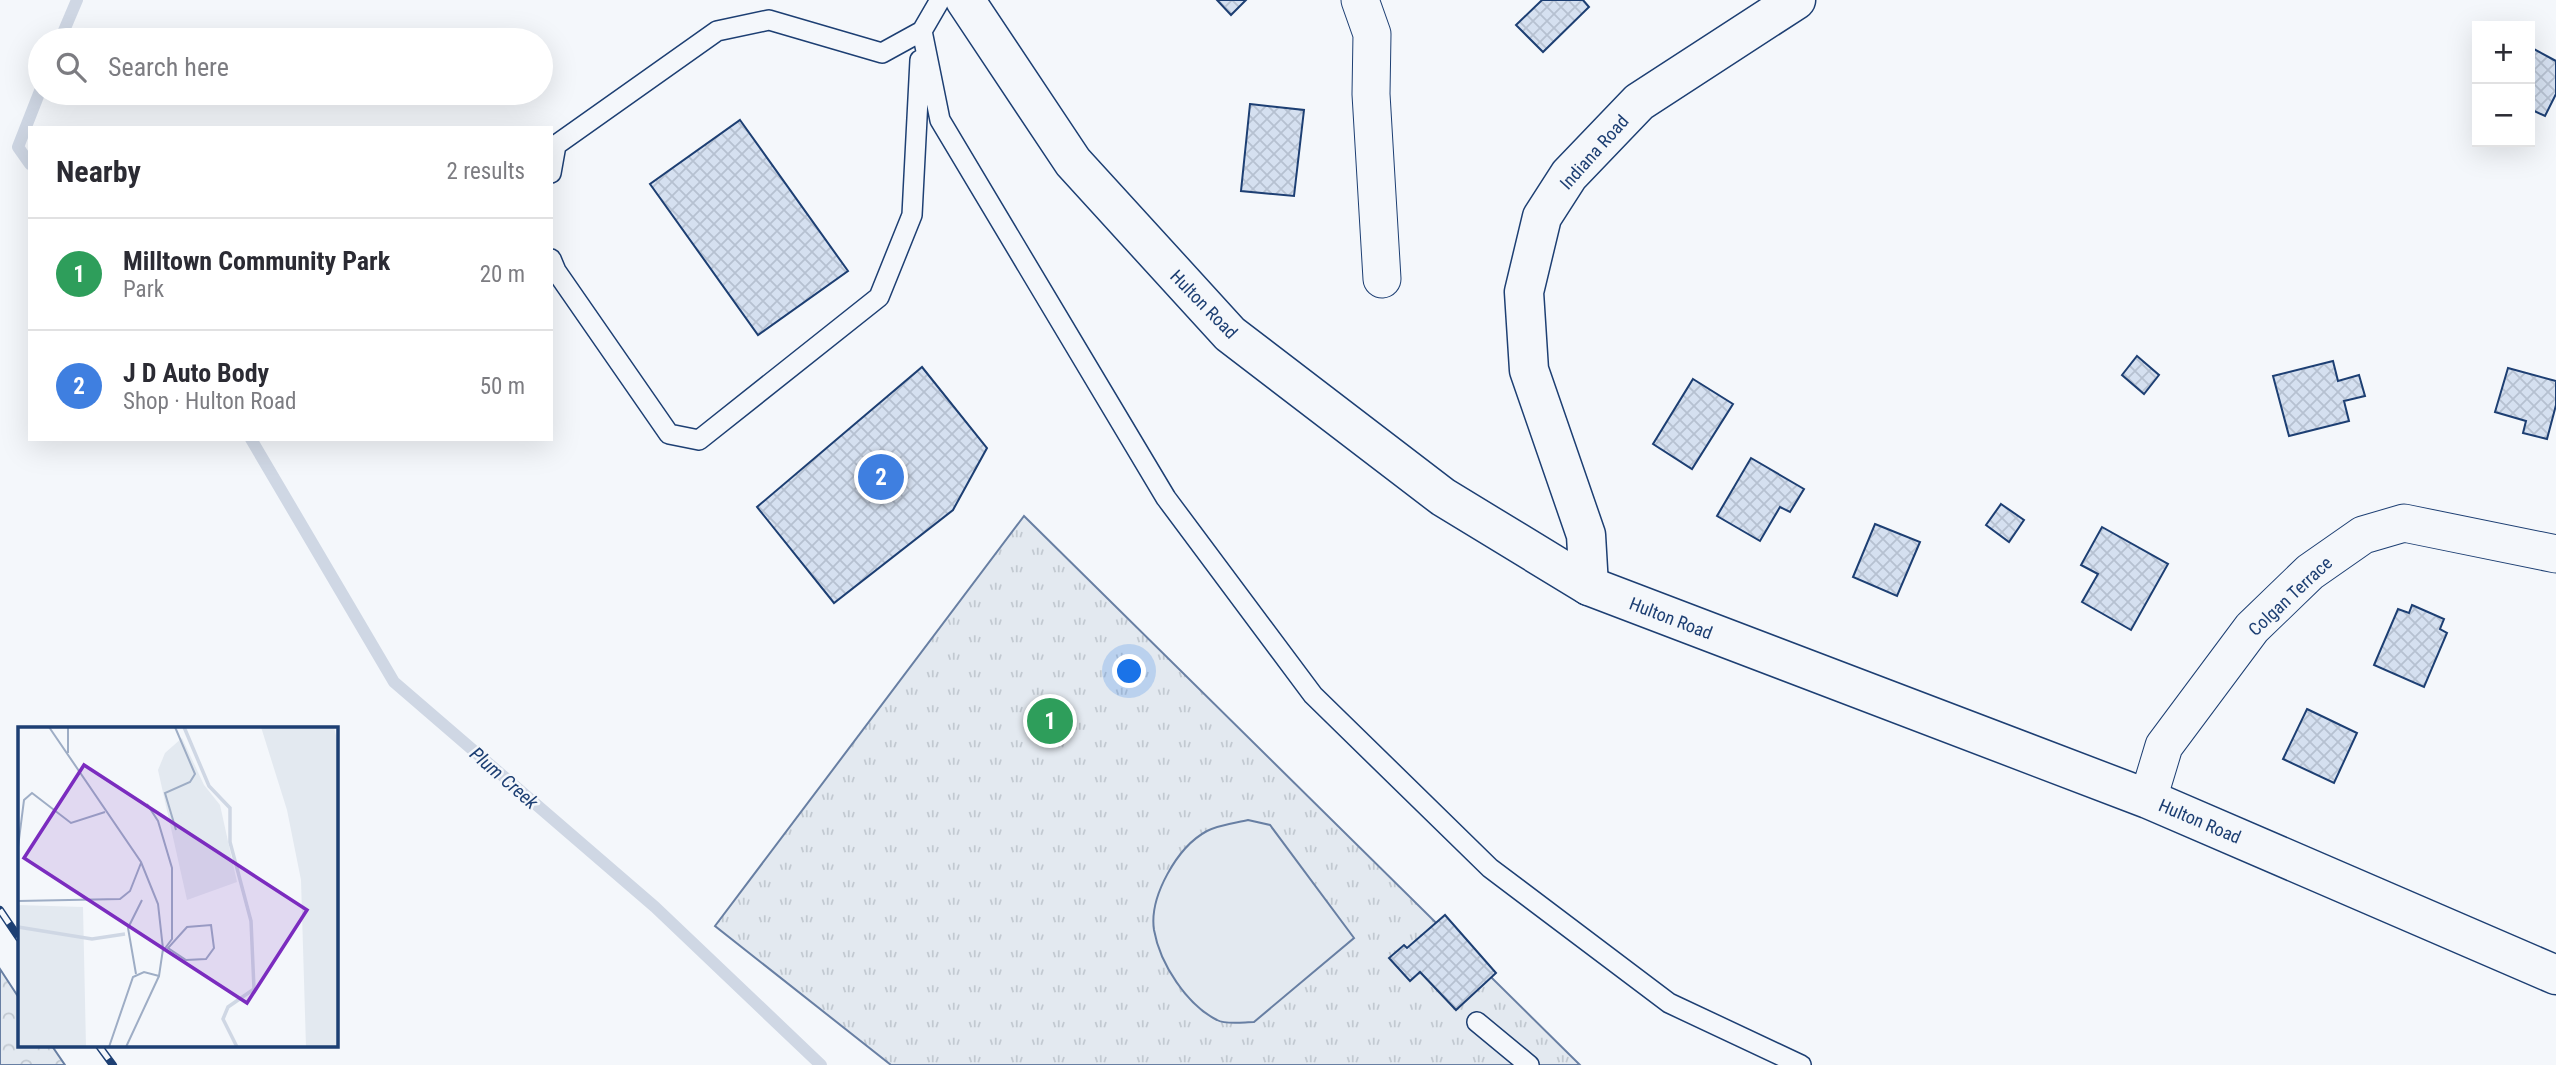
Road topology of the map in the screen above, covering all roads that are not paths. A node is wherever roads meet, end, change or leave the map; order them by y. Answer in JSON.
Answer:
{"nodes":[{"id":1,"x":940,"y":0,"type":"edge"},
{"id":2,"x":965,"y":0,"type":"edge"},
{"id":3,"x":1360,"y":0,"type":"edge"},
{"id":4,"x":1796,"y":0,"type":"edge"},
{"id":5,"x":922,"y":31,"type":"junction"},
{"id":6,"x":553,"y":162,"type":"edge"},
{"id":7,"x":553,"y":264,"type":"edge"},
{"id":8,"x":1382,"y":279,"type":"dead end"},
{"id":9,"x":2556,"y":554,"type":"edge"},
{"id":10,"x":1589,"y":586,"type":"junction"},
{"id":11,"x":2148,"y":799,"type":"junction"},
{"id":12,"x":2556,"y":975,"type":"edge"},
{"id":13,"x":1477,"y":1021,"type":"dead end"},
{"id":14,"x":1529,"y":1065,"type":"edge"},
{"id":15,"x":1801,"y":1065,"type":"edge"}],
"edges":[{"from":1,"to":5,"type":"lane"},
{"from":2,"to":10,"type":"main road","name":"Hulton Road"},
{"from":3,"to":8,"type":"street"},
{"from":4,"to":10,"type":"main road","name":"Indiana Road"},
{"from":5,"to":6,"type":"lane"},
{"from":5,"to":7,"type":"lane"},
{"from":5,"to":15,"type":"lane"},
{"from":9,"to":11,"type":"street","name":"Colgan Terrace"},
{"from":10,"to":11,"type":"main road","name":"Hulton Road"},
{"from":11,"to":12,"type":"main road","name":"Hulton Road"},
{"from":13,"to":14,"type":"lane"}]}
